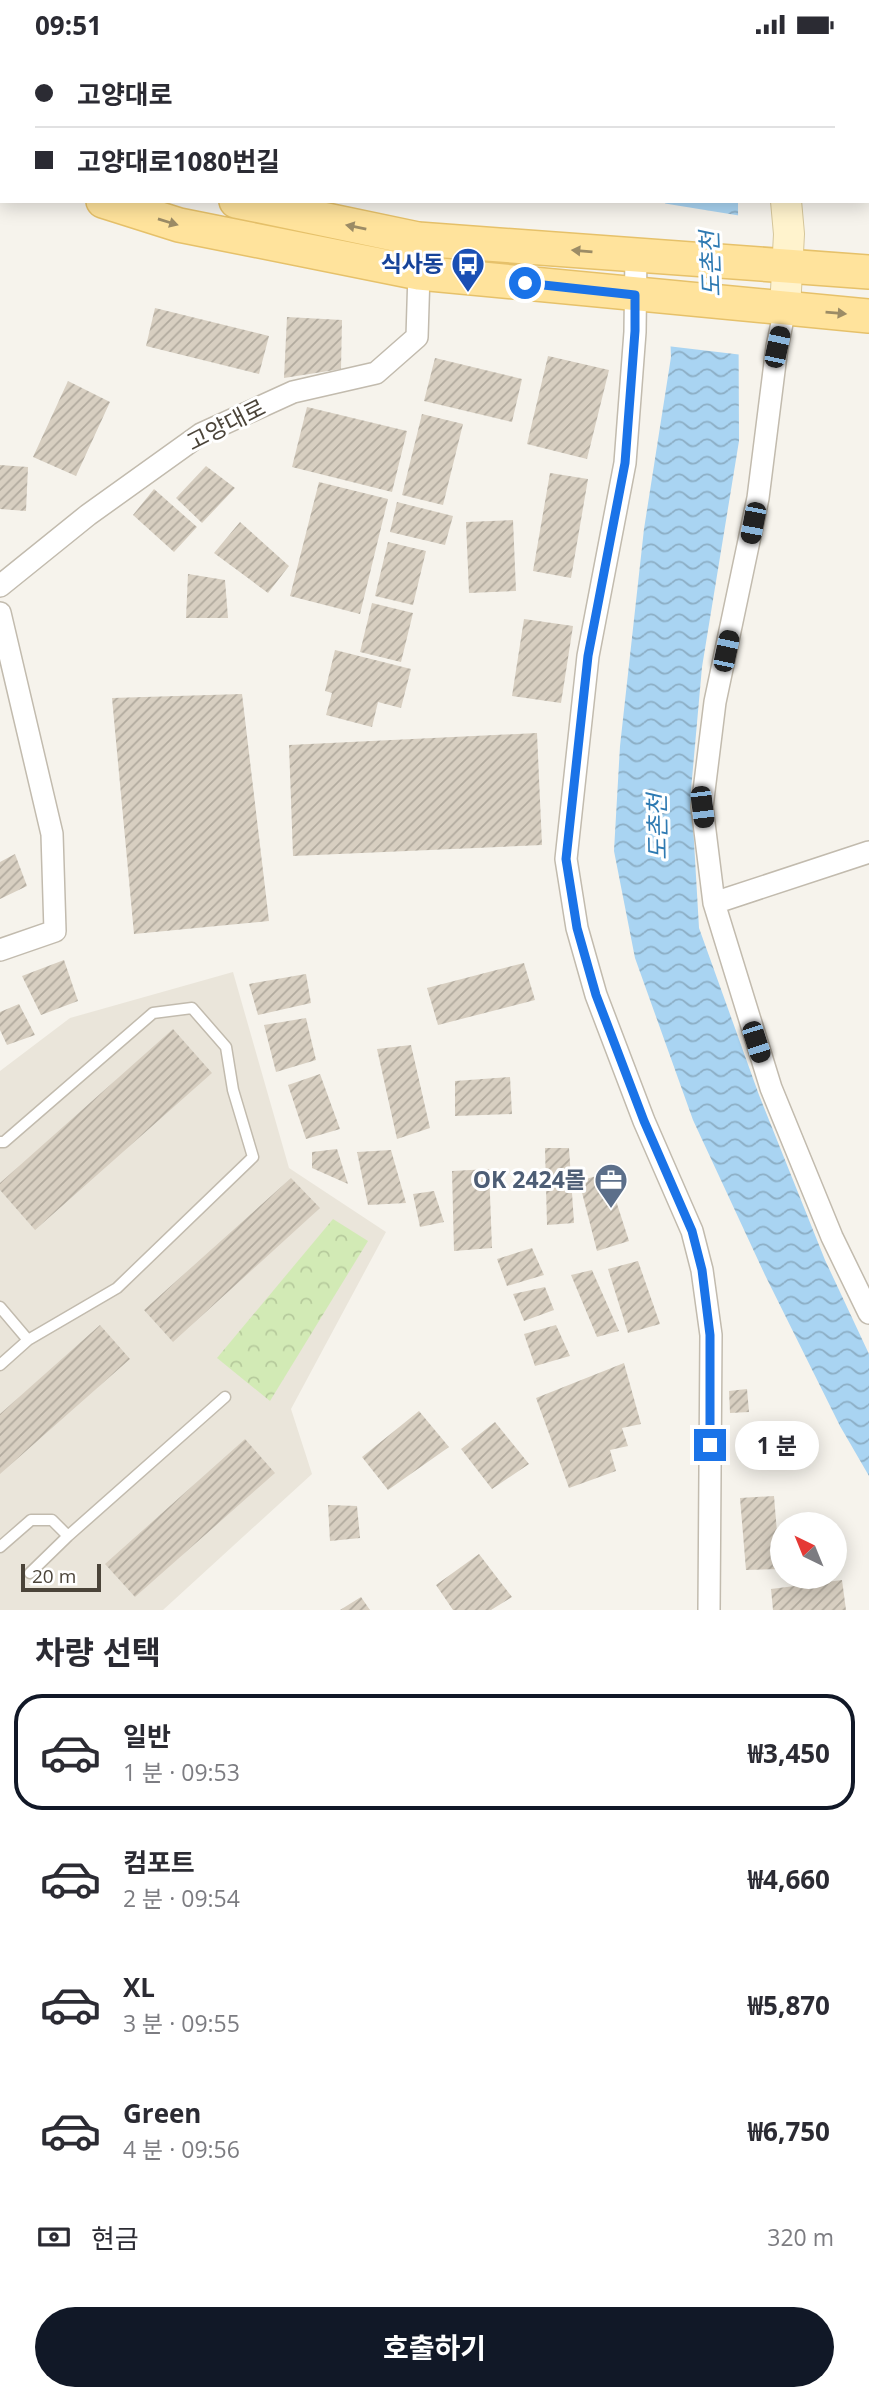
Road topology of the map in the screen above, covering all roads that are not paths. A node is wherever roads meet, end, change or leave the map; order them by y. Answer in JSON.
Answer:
{"nodes":[{"id":1,"x":109,"y":203,"type":"edge"},
{"id":2,"x":246,"y":203,"type":"edge"},
{"id":3,"x":786,"y":203,"type":"edge"},
{"id":4,"x":643,"y":254,"type":"junction"},
{"id":5,"x":788,"y":265,"type":"junction"},
{"id":6,"x":869,"y":272,"type":"edge"},
{"id":7,"x":419,"y":273,"type":"junction"},
{"id":8,"x":645,"y":295,"type":"junction"},
{"id":9,"x":769,"y":307,"type":"junction"},
{"id":10,"x":869,"y":316,"type":"edge"},
{"id":11,"x":0,"y":586,"type":"edge"},
{"id":12,"x":0,"y":613,"type":"edge"},
{"id":13,"x":869,"y":852,"type":"edge"},
{"id":14,"x":714,"y":903,"type":"junction"},
{"id":15,"x":0,"y":950,"type":"edge"},
{"id":16,"x":0,"y":1142,"type":"edge"},
{"id":17,"x":0,"y":1307,"type":"edge"},
{"id":18,"x":869,"y":1313,"type":"edge"},
{"id":19,"x":28,"y":1340,"type":"junction"},
{"id":20,"x":0,"y":1365,"type":"edge"},
{"id":21,"x":225,"y":1397,"type":"dead end"},
{"id":22,"x":68,"y":1536,"type":"junction"},
{"id":23,"x":0,"y":1547,"type":"edge"},
{"id":24,"x":30,"y":1573,"type":"dead end"},
{"id":25,"x":709,"y":1610,"type":"edge"}],
"edges":[{"from":1,"to":7,"type":"main road","one_way":true},
{"from":4,"to":2,"type":"main road","one_way":true},
{"from":3,"to":5,"type":"street"},
{"from":4,"to":5,"type":"main road"},
{"from":4,"to":8,"type":"street"},
{"from":5,"to":6,"type":"main road"},
{"from":5,"to":9,"type":"street"},
{"from":7,"to":8,"type":"main road"},
{"from":7,"to":11,"type":"street","name":"고양대로"},
{"from":8,"to":9,"type":"main road"},
{"from":8,"to":25,"type":"street"},
{"from":9,"to":10,"type":"main road","one_way":true},
{"from":9,"to":14,"type":"street"},
{"from":12,"to":15,"type":"street"},
{"from":13,"to":14,"type":"street"},
{"from":14,"to":18,"type":"street"},
{"from":16,"to":19,"type":"lane"},
{"from":17,"to":19,"type":"lane"},
{"from":19,"to":20,"type":"lane"},
{"from":21,"to":22,"type":"lane"},
{"from":22,"to":23,"type":"lane"},
{"from":22,"to":24,"type":"lane"}]}
